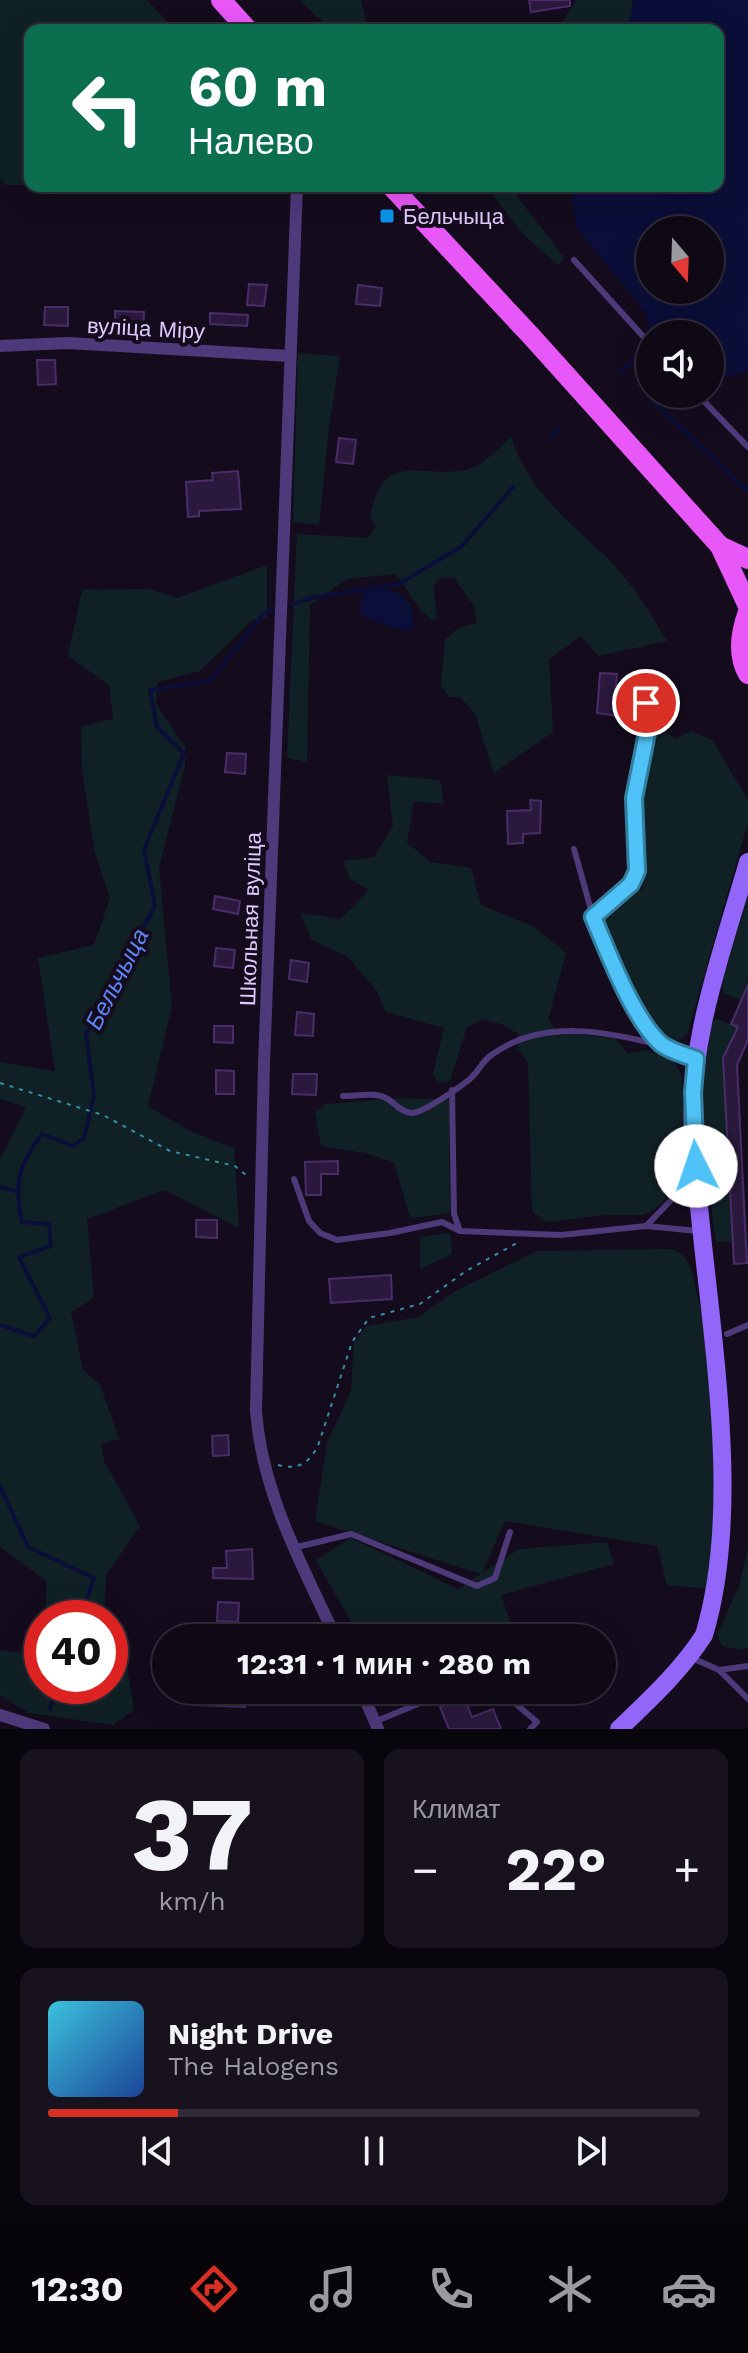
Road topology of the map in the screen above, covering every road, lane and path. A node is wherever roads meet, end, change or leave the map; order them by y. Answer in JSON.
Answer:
{"nodes":[{"id":1,"x":221,"y":0,"type":"edge"},
{"id":2,"x":243,"y":24,"type":"edge"},
{"id":3,"x":297,"y":192,"type":"edge"},
{"id":4,"x":397,"y":192,"type":"edge"},
{"id":5,"x":574,"y":260,"type":"dead end"},
{"id":6,"x":636,"y":329,"type":"edge"},
{"id":7,"x":0,"y":346,"type":"edge"},
{"id":8,"x":290,"y":356,"type":"junction"},
{"id":9,"x":710,"y":408,"type":"edge"},
{"id":10,"x":748,"y":447,"type":"edge"},
{"id":11,"x":720,"y":546,"type":"junction"},
{"id":12,"x":748,"y":559,"type":"edge"},
{"id":13,"x":748,"y":609,"type":"edge"},
{"id":14,"x":748,"y":674,"type":"edge"},
{"id":15,"x":646,"y":703,"type":"dead end"},
{"id":16,"x":574,"y":849,"type":"dead end"},
{"id":17,"x":748,"y":862,"type":"edge"},
{"id":18,"x":593,"y":917,"type":"junction"},
{"id":19,"x":663,"y":1046,"type":"junction"},
{"id":20,"x":696,"y":1059,"type":"junction"},
{"id":21,"x":0,"y":1083,"type":"edge"},
{"id":22,"x":452,"y":1090,"type":"junction"},
{"id":23,"x":343,"y":1096,"type":"dead end"},
{"id":24,"x":696,"y":1166,"type":"junction"},
{"id":25,"x":294,"y":1179,"type":"dead end"},
{"id":26,"x":263,"y":1190,"type":"junction"},
{"id":27,"x":646,"y":1226,"type":"junction"},
{"id":28,"x":460,"y":1231,"type":"junction"},
{"id":29,"x":706,"y":1232,"type":"junction"},
{"id":30,"x":532,"y":1235,"type":"junction"},
{"id":31,"x":748,"y":1325,"type":"edge"},
{"id":32,"x":727,"y":1334,"type":"junction"},
{"id":33,"x":737,"y":1389,"type":"dead end"},
{"id":34,"x":263,"y":1457,"type":"junction"},
{"id":35,"x":740,"y":1529,"type":"dead end"},
{"id":36,"x":510,"y":1532,"type":"dead end"},
{"id":37,"x":293,"y":1548,"type":"junction"},
{"id":38,"x":329,"y":1624,"type":"edge"},
{"id":39,"x":689,"y":1657,"type":"junction"},
{"id":40,"x":748,"y":1666,"type":"edge"},
{"id":41,"x":719,"y":1670,"type":"junction"},
{"id":42,"x":748,"y":1699,"type":"edge"},
{"id":43,"x":367,"y":1704,"type":"edge"},
{"id":44,"x":422,"y":1704,"type":"edge"},
{"id":45,"x":516,"y":1704,"type":"edge"},
{"id":46,"x":0,"y":1715,"type":"edge"},
{"id":47,"x":376,"y":1725,"type":"edge"},
{"id":48,"x":44,"y":1729,"type":"edge"},
{"id":49,"x":530,"y":1729,"type":"edge"},
{"id":50,"x":619,"y":1729,"type":"edge"}],
"edges":[{"from":1,"to":2,"type":"main road"},
{"from":3,"to":8,"type":"street","name":"Школьная вуліца"},
{"from":4,"to":11,"type":"main road"},
{"from":5,"to":6,"type":"lane"},
{"from":7,"to":8,"type":"street","name":"вуліца Міру"},
{"from":8,"to":26,"type":"street","name":"Школьная вуліца"},
{"from":9,"to":10,"type":"lane"},
{"from":11,"to":12,"type":"main road"},
{"from":11,"to":13,"type":"main road"},
{"from":13,"to":14,"type":"main road"},
{"from":15,"to":18,"type":"lane"},
{"from":16,"to":18,"type":"lane"},
{"from":17,"to":20,"type":"street"},
{"from":18,"to":19,"type":"lane"},
{"from":19,"to":20,"type":"lane"},
{"from":19,"to":22,"type":"lane"},
{"from":20,"to":24,"type":"street"},
{"from":21,"to":26,"type":"path"},
{"from":22,"to":23,"type":"lane"},
{"from":22,"to":28,"type":"lane"},
{"from":24,"to":27,"type":"lane"},
{"from":24,"to":29,"type":"street"},
{"from":25,"to":28,"type":"lane"},
{"from":26,"to":34,"type":"street","name":"Школьная вуліца"},
{"from":27,"to":29,"type":"lane"},
{"from":27,"to":30,"type":"lane"},
{"from":28,"to":30,"type":"lane"},
{"from":29,"to":32,"type":"street"},
{"from":30,"to":34,"type":"path"},
{"from":31,"to":32,"type":"lane"},
{"from":32,"to":33,"type":"street"},
{"from":34,"to":37,"type":"street","name":"Школьная вуліца"},
{"from":35,"to":39,"type":"street"},
{"from":36,"to":37,"type":"lane"},
{"from":37,"to":38,"type":"street","name":"Школьная вуліца"},
{"from":39,"to":41,"type":"lane"},
{"from":39,"to":50,"type":"street"},
{"from":40,"to":41,"type":"lane"},
{"from":41,"to":42,"type":"lane"},
{"from":43,"to":47,"type":"street"},
{"from":44,"to":47,"type":"lane"},
{"from":45,"to":49,"type":"lane"},
{"from":46,"to":48,"type":"street"}]}
